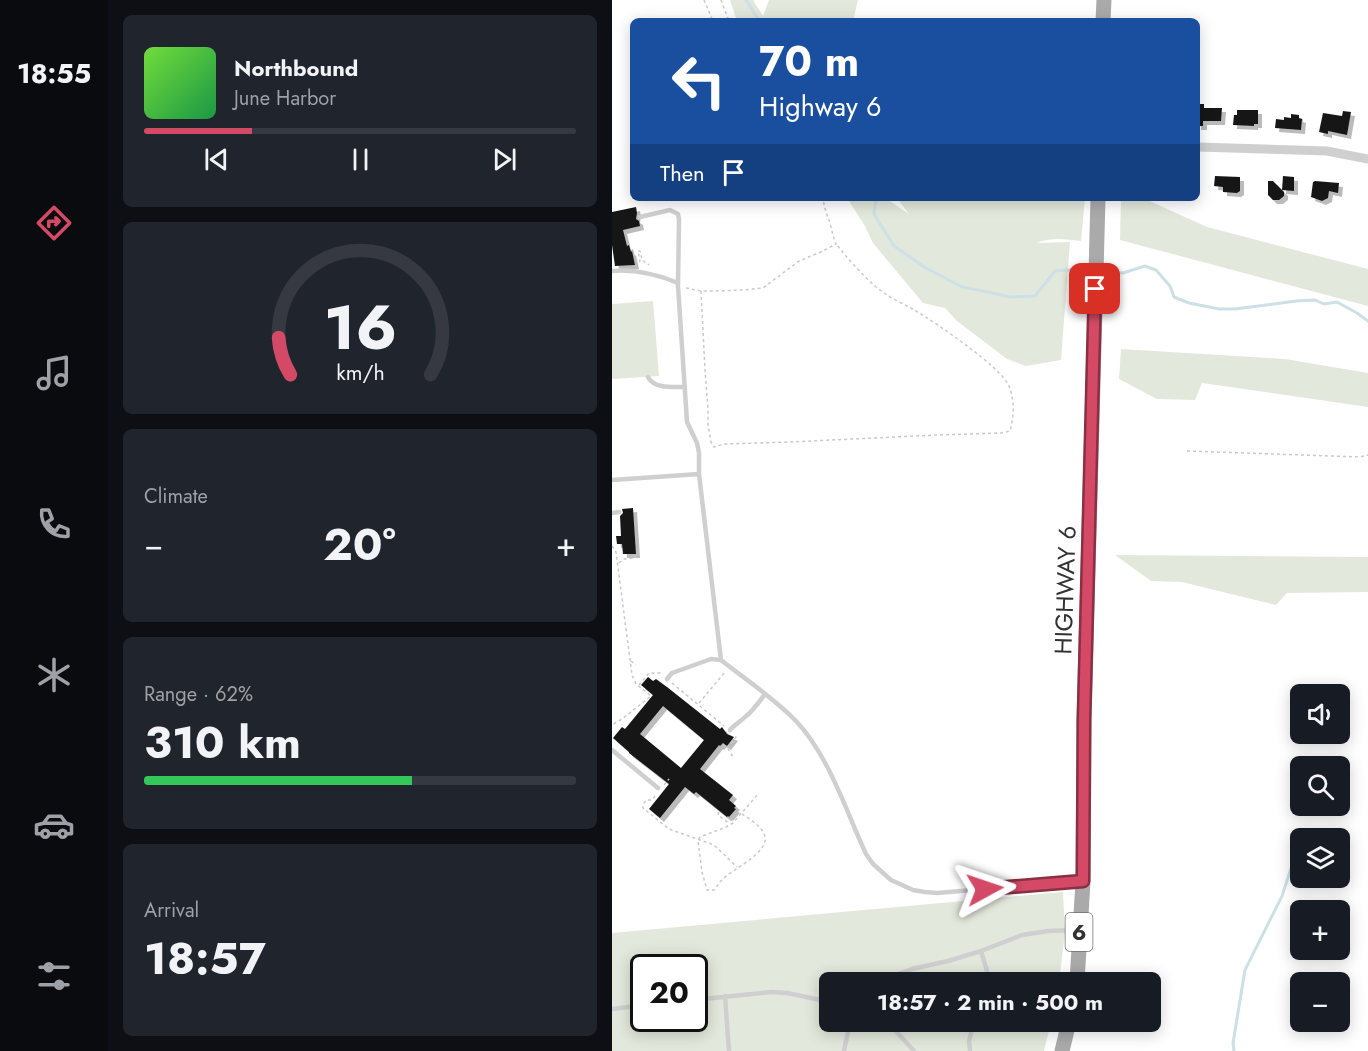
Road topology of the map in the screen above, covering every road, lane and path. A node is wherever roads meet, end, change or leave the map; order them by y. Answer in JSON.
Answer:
{"nodes":[{"id":1,"x":704,"y":0,"type":"edge"},
{"id":2,"x":721,"y":0,"type":"edge"},
{"id":3,"x":1104,"y":0,"type":"edge"},
{"id":4,"x":711,"y":18,"type":"edge"},
{"id":5,"x":728,"y":18,"type":"edge"},
{"id":6,"x":1103,"y":18,"type":"edge"},
{"id":7,"x":1200,"y":147,"type":"edge"},
{"id":8,"x":1368,"y":159,"type":"edge"},
{"id":9,"x":823,"y":201,"type":"edge"},
{"id":10,"x":1098,"y":201,"type":"edge"},
{"id":11,"x":640,"y":217,"type":"dead end"},
{"id":12,"x":836,"y":244,"type":"junction"},
{"id":13,"x":639,"y":262,"type":"dead end"},
{"id":14,"x":649,"y":265,"type":"dead end"},
{"id":15,"x":612,"y":271,"type":"edge"},
{"id":16,"x":678,"y":284,"type":"junction"},
{"id":17,"x":701,"y":291,"type":"junction"},
{"id":18,"x":648,"y":377,"type":"dead end"},
{"id":19,"x":685,"y":387,"type":"junction"},
{"id":20,"x":1187,"y":451,"type":"dead end"},
{"id":21,"x":1368,"y":455,"type":"edge"},
{"id":22,"x":699,"y":474,"type":"junction"},
{"id":23,"x":612,"y":480,"type":"edge"},
{"id":24,"x":619,"y":512,"type":"dead end"},
{"id":25,"x":612,"y":513,"type":"edge"},
{"id":26,"x":612,"y":546,"type":"edge"},
{"id":27,"x":635,"y":555,"type":"dead end"},
{"id":28,"x":618,"y":564,"type":"junction"},
{"id":29,"x":721,"y":660,"type":"junction"},
{"id":30,"x":630,"y":661,"type":"junction"},
{"id":31,"x":636,"y":665,"type":"dead end"},
{"id":32,"x":672,"y":672,"type":"junction"},
{"id":33,"x":724,"y":673,"type":"dead end"},
{"id":34,"x":667,"y":679,"type":"dead end"},
{"id":35,"x":674,"y":684,"type":"dead end"},
{"id":36,"x":639,"y":686,"type":"junction"},
{"id":37,"x":765,"y":694,"type":"junction"},
{"id":38,"x":698,"y":705,"type":"junction"},
{"id":39,"x":612,"y":725,"type":"edge"},
{"id":40,"x":728,"y":729,"type":"joint"},
{"id":41,"x":735,"y":735,"type":"dead end"},
{"id":42,"x":723,"y":745,"type":"dead end"},
{"id":43,"x":727,"y":748,"type":"junction"},
{"id":44,"x":612,"y":750,"type":"edge"},
{"id":45,"x":733,"y":757,"type":"dead end"},
{"id":46,"x":669,"y":779,"type":"dead end"},
{"id":47,"x":660,"y":789,"type":"junction"},
{"id":48,"x":759,"y":793,"type":"dead end"},
{"id":49,"x":719,"y":812,"type":"dead end"},
{"id":50,"x":742,"y":814,"type":"junction"},
{"id":51,"x":731,"y":825,"type":"junction"},
{"id":52,"x":698,"y":840,"type":"junction"},
{"id":53,"x":738,"y":868,"type":"junction"},
{"id":54,"x":1083,"y":881,"type":"junction"},
{"id":55,"x":1079,"y":930,"type":"junction"},
{"id":56,"x":981,"y":951,"type":"junction"},
{"id":57,"x":903,"y":972,"type":"edge"},
{"id":58,"x":987,"y":972,"type":"edge"},
{"id":59,"x":1077,"y":972,"type":"edge"},
{"id":60,"x":724,"y":996,"type":"junction"},
{"id":61,"x":708,"y":998,"type":"edge"},
{"id":62,"x":819,"y":1000,"type":"edge"},
{"id":63,"x":630,"y":1007,"type":"edge"},
{"id":64,"x":612,"y":1009,"type":"edge"},
{"id":65,"x":848,"y":1032,"type":"edge"},
{"id":66,"x":897,"y":1032,"type":"edge"},
{"id":67,"x":971,"y":1032,"type":"edge"},
{"id":68,"x":1067,"y":1032,"type":"edge"},
{"id":69,"x":729,"y":1051,"type":"edge"},
{"id":70,"x":844,"y":1051,"type":"edge"},
{"id":71,"x":914,"y":1051,"type":"edge"},
{"id":72,"x":970,"y":1051,"type":"edge"},
{"id":73,"x":1062,"y":1051,"type":"edge"}],
"edges":[{"from":1,"to":4,"type":"path"},
{"from":2,"to":5,"type":"path"},
{"from":3,"to":6,"type":"main road"},
{"from":7,"to":8,"type":"street"},
{"from":9,"to":12,"type":"path"},
{"from":10,"to":54,"type":"main road","name":"HIGHWAY 6","number":"6"},
{"from":11,"to":16,"type":"lane"},
{"from":12,"to":17,"type":"path"},
{"from":12,"to":17,"type":"path"},
{"from":13,"to":14,"type":"path"},
{"from":15,"to":16,"type":"lane"},
{"from":16,"to":17,"type":"path"},
{"from":16,"to":19,"type":"lane"},
{"from":18,"to":19,"type":"lane"},
{"from":19,"to":22,"type":"lane"},
{"from":20,"to":21,"type":"path"},
{"from":22,"to":23,"type":"lane"},
{"from":22,"to":29,"type":"lane"},
{"from":24,"to":25,"type":"lane"},
{"from":26,"to":28,"type":"path"},
{"from":27,"to":28,"type":"path"},
{"from":28,"to":30,"type":"path"},
{"from":29,"to":32,"type":"lane"},
{"from":29,"to":37,"type":"lane"},
{"from":30,"to":31,"type":"path"},
{"from":30,"to":36,"type":"path"},
{"from":32,"to":34,"type":"lane"},
{"from":32,"to":36,"type":"path"},
{"from":33,"to":38,"type":"path"},
{"from":35,"to":38,"type":"path"},
{"from":36,"to":39,"type":"path"},
{"from":37,"to":40,"type":"lane"},
{"from":37,"to":54,"type":"lane"},
{"from":38,"to":40,"type":"path"},
{"from":41,"to":43,"type":"path"},
{"from":42,"to":43,"type":"path"},
{"from":43,"to":45,"type":"path"},
{"from":44,"to":47,"type":"lane"},
{"from":46,"to":47,"type":"path"},
{"from":47,"to":52,"type":"path"},
{"from":48,"to":50,"type":"path"},
{"from":49,"to":51,"type":"path"},
{"from":50,"to":51,"type":"path"},
{"from":50,"to":53,"type":"path"},
{"from":51,"to":52,"type":"path"},
{"from":52,"to":53,"type":"path"},
{"from":52,"to":53,"type":"path"},
{"from":54,"to":55,"type":"main road","name":"HIGHWAY 6","number":"6"},
{"from":55,"to":56,"type":"lane"},
{"from":55,"to":59,"type":"main road","name":"HIGHWAY 6","number":"6"},
{"from":56,"to":57,"type":"lane"},
{"from":56,"to":58,"type":"lane"},
{"from":60,"to":61,"type":"lane"},
{"from":60,"to":62,"type":"lane"},
{"from":60,"to":69,"type":"lane"},
{"from":63,"to":64,"type":"lane"},
{"from":65,"to":70,"type":"lane"},
{"from":66,"to":71,"type":"lane"},
{"from":67,"to":72,"type":"lane"},
{"from":68,"to":73,"type":"main road"}]}
